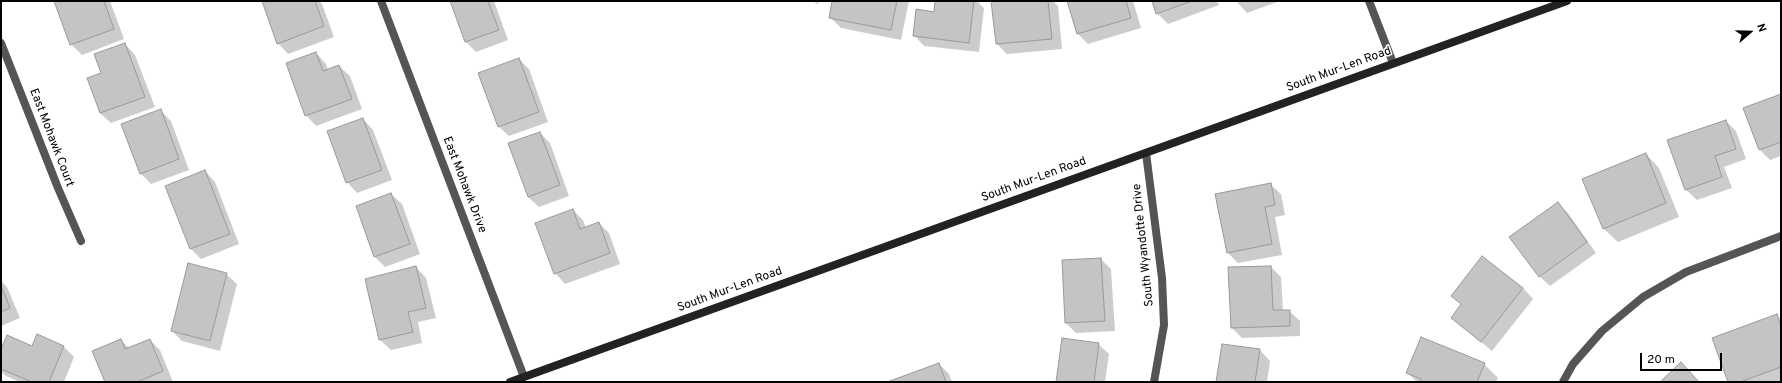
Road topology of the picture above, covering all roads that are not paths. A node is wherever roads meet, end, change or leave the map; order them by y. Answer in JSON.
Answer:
{"nodes":[{"id":1,"x":380,"y":1,"type":"edge"},
{"id":2,"x":1369,"y":1,"type":"edge"},
{"id":3,"x":1567,"y":1,"type":"edge"},
{"id":4,"x":1,"y":43,"type":"edge"},
{"id":5,"x":1393,"y":63,"type":"junction"},
{"id":6,"x":1146,"y":153,"type":"junction"},
{"id":7,"x":1781,"y":236,"type":"edge"},
{"id":8,"x":81,"y":241,"type":"dead end"},
{"id":9,"x":524,"y":377,"type":"junction"},
{"id":10,"x":510,"y":382,"type":"edge"},
{"id":11,"x":1154,"y":382,"type":"edge"},
{"id":12,"x":1562,"y":382,"type":"edge"}],
"edges":[{"from":1,"to":9,"type":"street","name":"East Mohawk Drive"},
{"from":2,"to":5,"type":"street"},
{"from":3,"to":5,"type":"main road","name":"South Mur-Len Road"},
{"from":4,"to":8,"type":"street","name":"East Mohawk Court"},
{"from":5,"to":6,"type":"main road","name":"South Mur-Len Road"},
{"from":6,"to":9,"type":"main road","name":"South Mur-Len Road"},
{"from":6,"to":11,"type":"street","name":"South Wyandotte Drive"},
{"from":7,"to":12,"type":"street"},
{"from":9,"to":10,"type":"main road","name":"South Mur-Len Road"}]}
